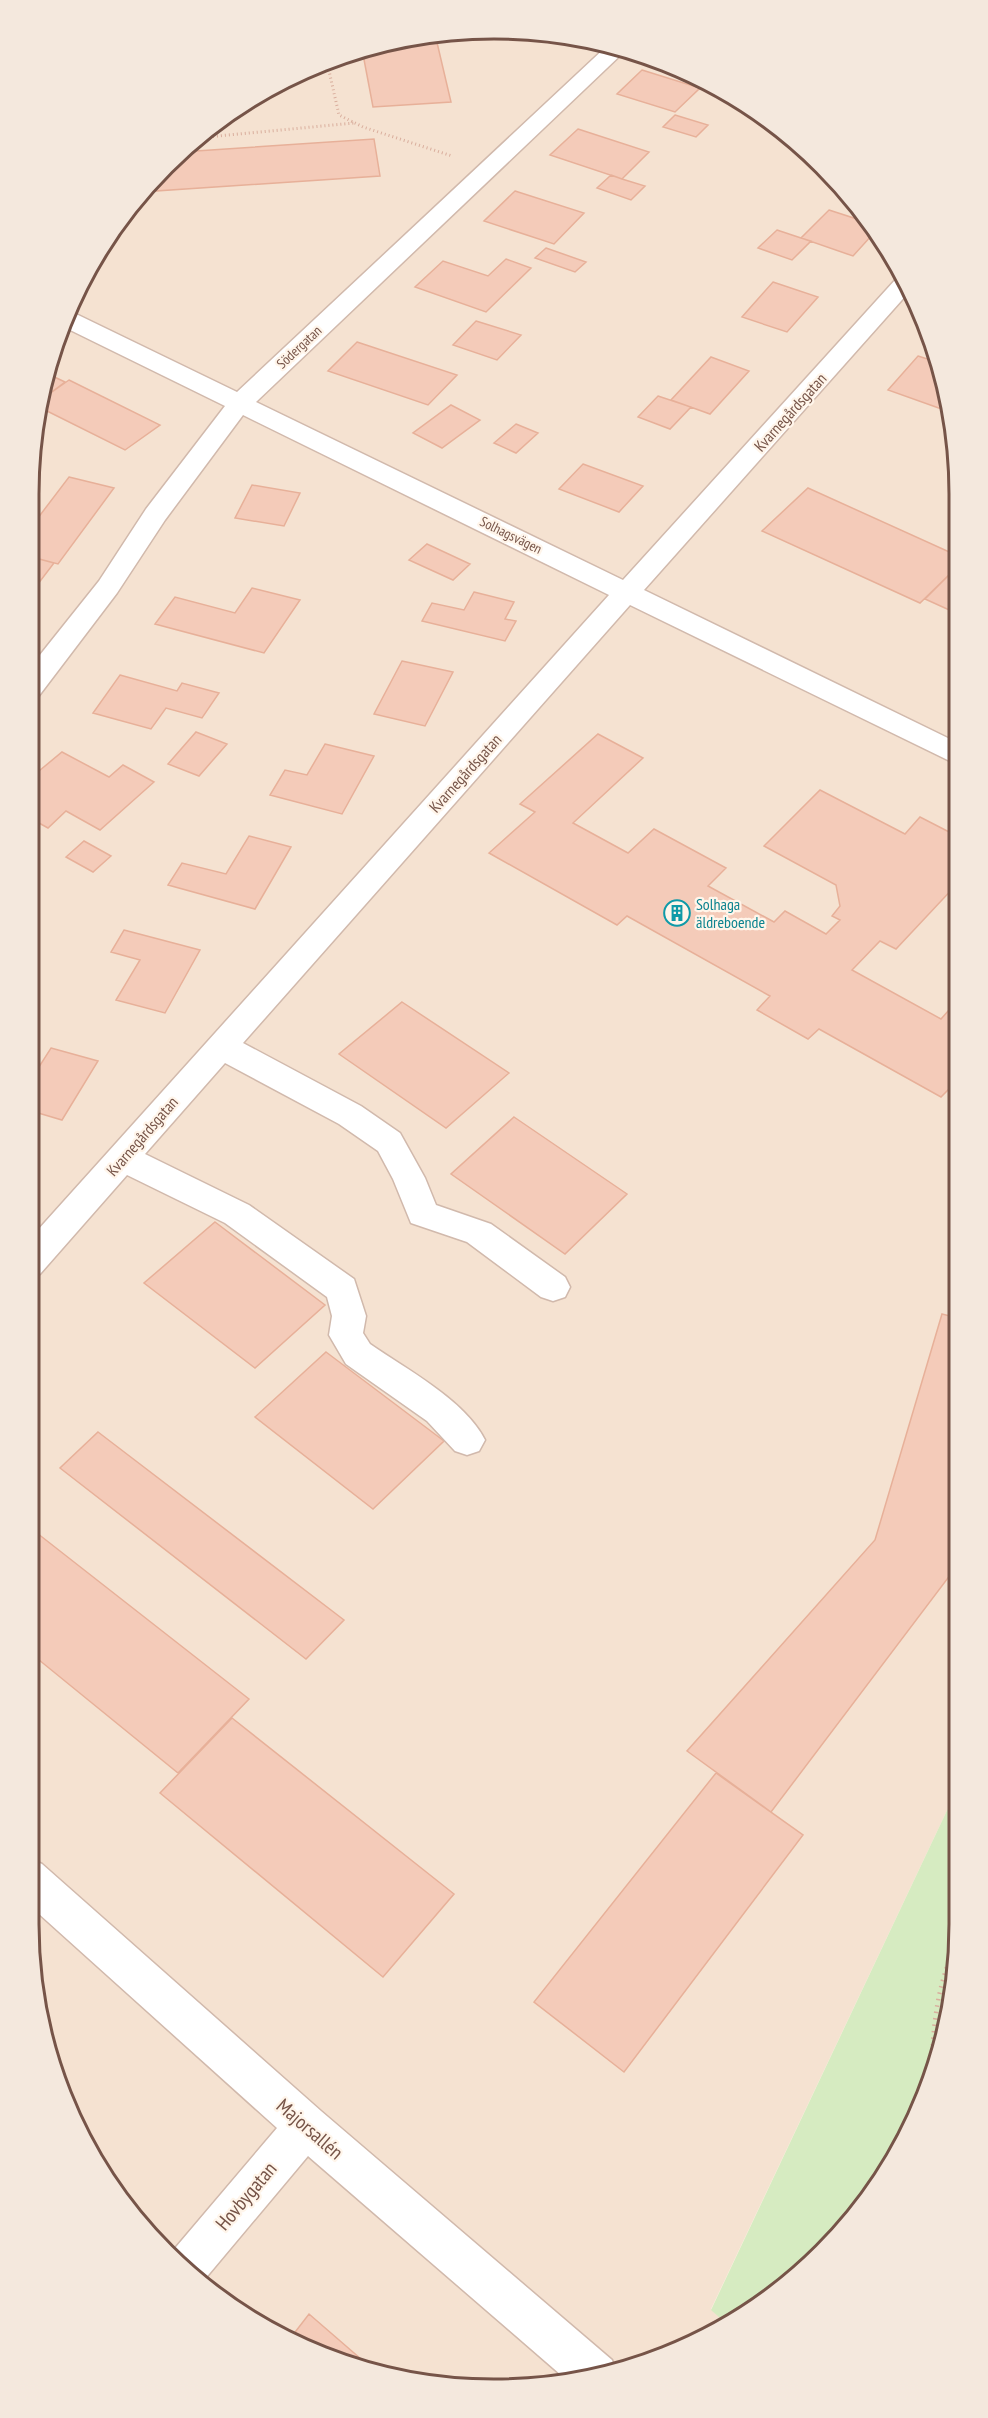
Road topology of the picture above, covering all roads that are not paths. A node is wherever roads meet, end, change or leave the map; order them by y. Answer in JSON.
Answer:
{"nodes":[{"id":1,"x":610,"y":55,"type":"edge"},
{"id":2,"x":900,"y":289,"type":"edge"},
{"id":3,"x":73,"y":322,"type":"edge"},
{"id":4,"x":239,"y":404,"type":"junction"},
{"id":5,"x":628,"y":592,"type":"junction"},
{"id":6,"x":39,"y":676,"type":"edge"},
{"id":7,"x":949,"y":751,"type":"edge"},
{"id":8,"x":221,"y":1046,"type":"junction"},
{"id":9,"x":123,"y":1158,"type":"junction"},
{"id":10,"x":39,"y":1252,"type":"edge"},
{"id":11,"x":553,"y":1287,"type":"dead end"},
{"id":12,"x":467,"y":1440,"type":"dead end"},
{"id":13,"x":39,"y":1887,"type":"edge"},
{"id":14,"x":306,"y":2126,"type":"junction"},
{"id":15,"x":190,"y":2262,"type":"edge"},
{"id":16,"x":588,"y":2369,"type":"edge"}],
"edges":[{"from":1,"to":4,"type":"street","name":"Södergatan"},
{"from":2,"to":5,"type":"street","name":"Kvarnegårdsgatan"},
{"from":3,"to":4,"type":"street","name":"Solhagsvägen"},
{"from":4,"to":5,"type":"street","name":"Solhagsvägen"},
{"from":4,"to":6,"type":"street","name":"Södergatan"},
{"from":5,"to":7,"type":"street","name":"Solhagsvägen"},
{"from":5,"to":8,"type":"street","name":"Kvarnegårdsgatan"},
{"from":8,"to":9,"type":"street","name":"Kvarnegårdsgatan"},
{"from":8,"to":11,"type":"street"},
{"from":9,"to":10,"type":"street","name":"Kvarnegårdsgatan"},
{"from":9,"to":12,"type":"street"},
{"from":13,"to":14,"type":"street","name":"Majorsallén"},
{"from":14,"to":15,"type":"street","name":"Hovbygatan"},
{"from":14,"to":16,"type":"street","name":"Majorsallén"}]}
